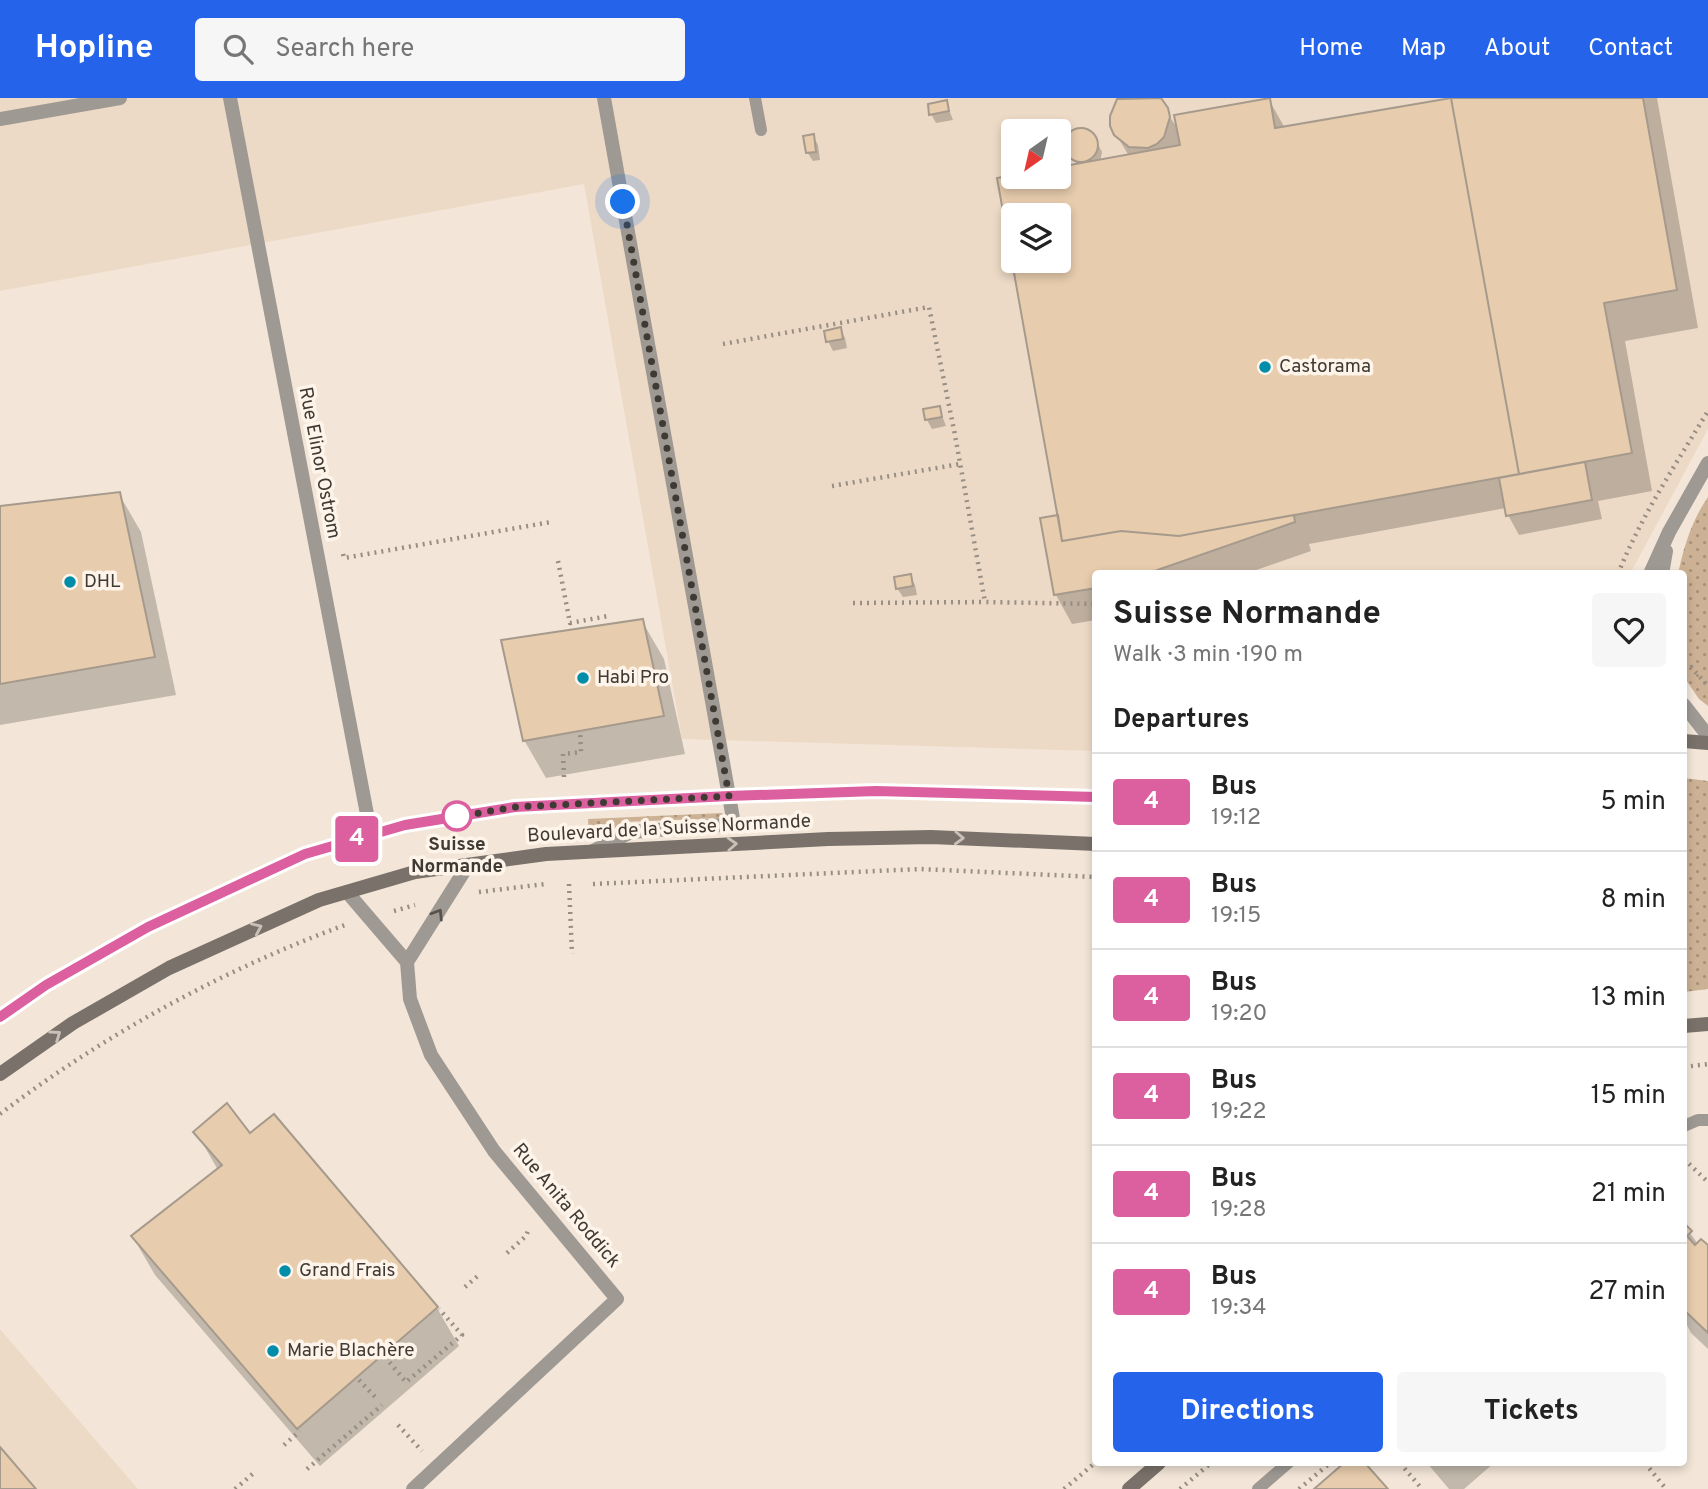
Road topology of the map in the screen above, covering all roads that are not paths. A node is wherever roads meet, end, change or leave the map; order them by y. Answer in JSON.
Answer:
{"nodes":[{"id":1,"x":120,"y":98,"type":"edge"},
{"id":2,"x":230,"y":98,"type":"edge"},
{"id":3,"x":604,"y":98,"type":"edge"},
{"id":4,"x":755,"y":98,"type":"edge"},
{"id":5,"x":0,"y":119,"type":"edge"},
{"id":6,"x":761,"y":130,"type":"dead end"},
{"id":7,"x":1708,"y":463,"type":"edge"},
{"id":8,"x":1669,"y":532,"type":"junction"},
{"id":9,"x":1652,"y":570,"type":"edge"},
{"id":10,"x":1663,"y":570,"type":"edge"},
{"id":11,"x":1687,"y":709,"type":"edge"},
{"id":12,"x":1708,"y":736,"type":"edge"},
{"id":13,"x":1687,"y":741,"type":"edge"},
{"id":14,"x":1708,"y":743,"type":"edge"},
{"id":15,"x":729,"y":796,"type":"junction"},
{"id":16,"x":1092,"y":797,"type":"edge"},
{"id":17,"x":371,"y":835,"type":"junction"},
{"id":18,"x":1092,"y":844,"type":"edge"},
{"id":19,"x":590,"y":852,"type":"junction"},
{"id":20,"x":468,"y":865,"type":"junction"},
{"id":21,"x":347,"y":892,"type":"junction"},
{"id":22,"x":407,"y":962,"type":"junction"},
{"id":23,"x":0,"y":1017,"type":"edge"},
{"id":24,"x":1708,"y":1024,"type":"edge"},
{"id":25,"x":1687,"y":1026,"type":"edge"},
{"id":26,"x":0,"y":1074,"type":"edge"},
{"id":27,"x":1708,"y":1119,"type":"edge"},
{"id":28,"x":1687,"y":1125,"type":"edge"},
{"id":29,"x":1156,"y":1466,"type":"edge"},
{"id":30,"x":1285,"y":1466,"type":"edge"},
{"id":31,"x":413,"y":1489,"type":"edge"},
{"id":32,"x":1129,"y":1489,"type":"edge"},
{"id":33,"x":1258,"y":1489,"type":"edge"}],
"edges":[{"from":1,"to":5,"type":"street"},
{"from":2,"to":17,"type":"street","name":"Rue Elinor Ostrom"},
{"from":3,"to":15,"type":"street"},
{"from":4,"to":6,"type":"lane"},
{"from":7,"to":8,"type":"street"},
{"from":8,"to":9,"type":"street"},
{"from":8,"to":10,"type":"street"},
{"from":11,"to":12,"type":"street"},
{"from":13,"to":14,"type":"street"},
{"from":15,"to":16,"type":"street","name":"Boulevard de la Suisse Normande"},
{"from":15,"to":17,"type":"street","name":"Boulevard de la Suisse Normande"},
{"from":15,"to":19,"type":"street"},
{"from":17,"to":23,"type":"street","name":"Boulevard de la Suisse Normande"},
{"from":19,"to":18,"type":"street","name":"Boulevard de la Suisse Normande","one_way":true},
{"from":19,"to":20,"type":"street","name":"Boulevard de la Suisse Normande"},
{"from":20,"to":21,"type":"street","name":"Boulevard de la Suisse Normande"},
{"from":22,"to":20,"type":"street","one_way":true},
{"from":21,"to":22,"type":"street"},
{"from":26,"to":21,"type":"street","name":"Boulevard de la Suisse Normande","one_way":true},
{"from":22,"to":31,"type":"street","name":"Rue Anita Roddick"},
{"from":24,"to":25,"type":"street"},
{"from":27,"to":28,"type":"lane"},
{"from":29,"to":32,"type":"street"},
{"from":30,"to":33,"type":"lane"}]}
